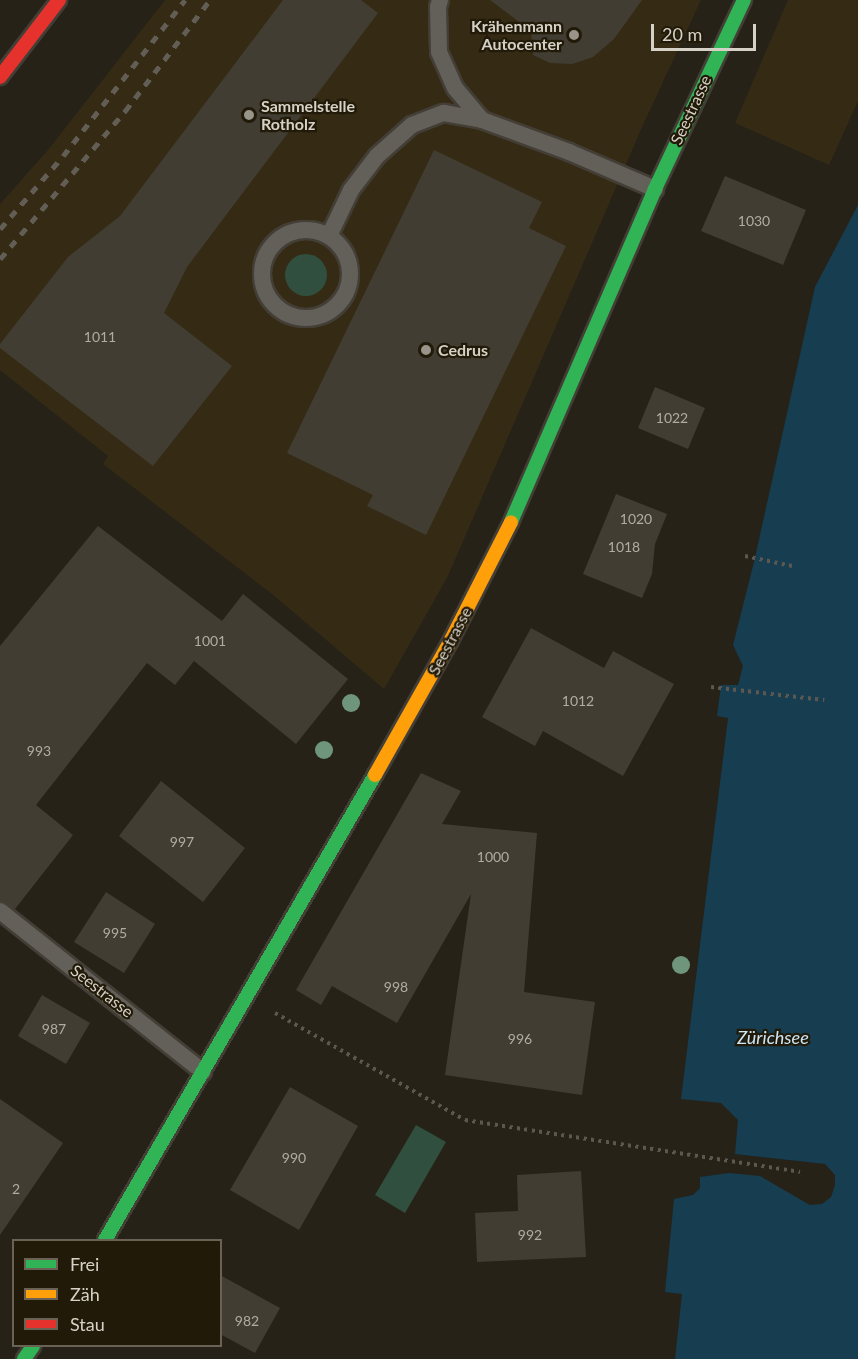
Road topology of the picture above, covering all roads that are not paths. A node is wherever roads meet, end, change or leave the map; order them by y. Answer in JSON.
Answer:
{"nodes":[{"id":1,"x":59,"y":0,"type":"edge"},
{"id":2,"x":440,"y":0,"type":"edge"},
{"id":3,"x":744,"y":0,"type":"edge"},
{"id":4,"x":0,"y":77,"type":"edge"},
{"id":5,"x":482,"y":120,"type":"junction"},
{"id":6,"x":655,"y":189,"type":"junction"},
{"id":7,"x":328,"y":236,"type":"junction"},
{"id":8,"x":0,"y":911,"type":"edge"},
{"id":9,"x":204,"y":1072,"type":"junction"},
{"id":10,"x":106,"y":1239,"type":"edge"}],
"edges":[{"from":1,"to":4,"type":"main road"},
{"from":2,"to":5,"type":"lane"},
{"from":3,"to":6,"type":"main road","name":"Seestrasse"},
{"from":5,"to":6,"type":"lane"},
{"from":5,"to":7,"type":"lane"},
{"from":6,"to":9,"type":"main road","name":"Seestrasse"},
{"from":7,"to":7,"type":"lane"},
{"from":8,"to":9,"type":"lane","name":"Seestrasse"},
{"from":9,"to":10,"type":"main road","name":"Seestrasse"}]}
